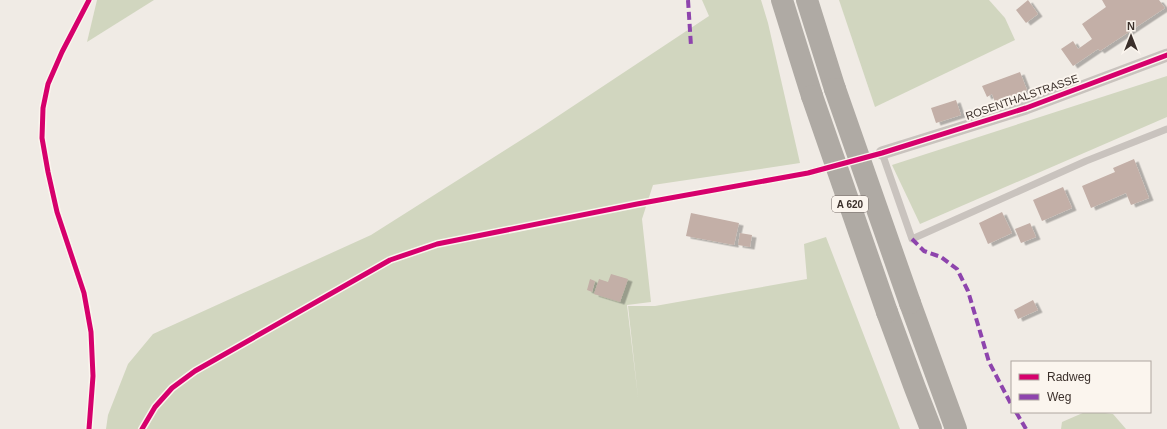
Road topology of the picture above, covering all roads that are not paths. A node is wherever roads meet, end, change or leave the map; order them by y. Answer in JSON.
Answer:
{"nodes":[{"id":1,"x":782,"y":0,"type":"edge"},
{"id":2,"x":807,"y":0,"type":"edge"},
{"id":3,"x":1167,"y":56,"type":"edge"},
{"id":4,"x":1167,"y":129,"type":"edge"},
{"id":5,"x":882,"y":153,"type":"junction"},
{"id":6,"x":142,"y":429,"type":"edge"},
{"id":7,"x":931,"y":429,"type":"edge"},
{"id":8,"x":956,"y":429,"type":"edge"}],
"edges":[{"from":1,"to":7,"type":"highway","number":"A 620","bridge":true},
{"from":2,"to":8,"type":"highway","number":"A 620","bridge":true},
{"from":3,"to":5,"type":"street","name":"ROSENTHALSTRASSE"},
{"from":4,"to":5,"type":"lane"},
{"from":5,"to":6,"type":"lane"}]}
